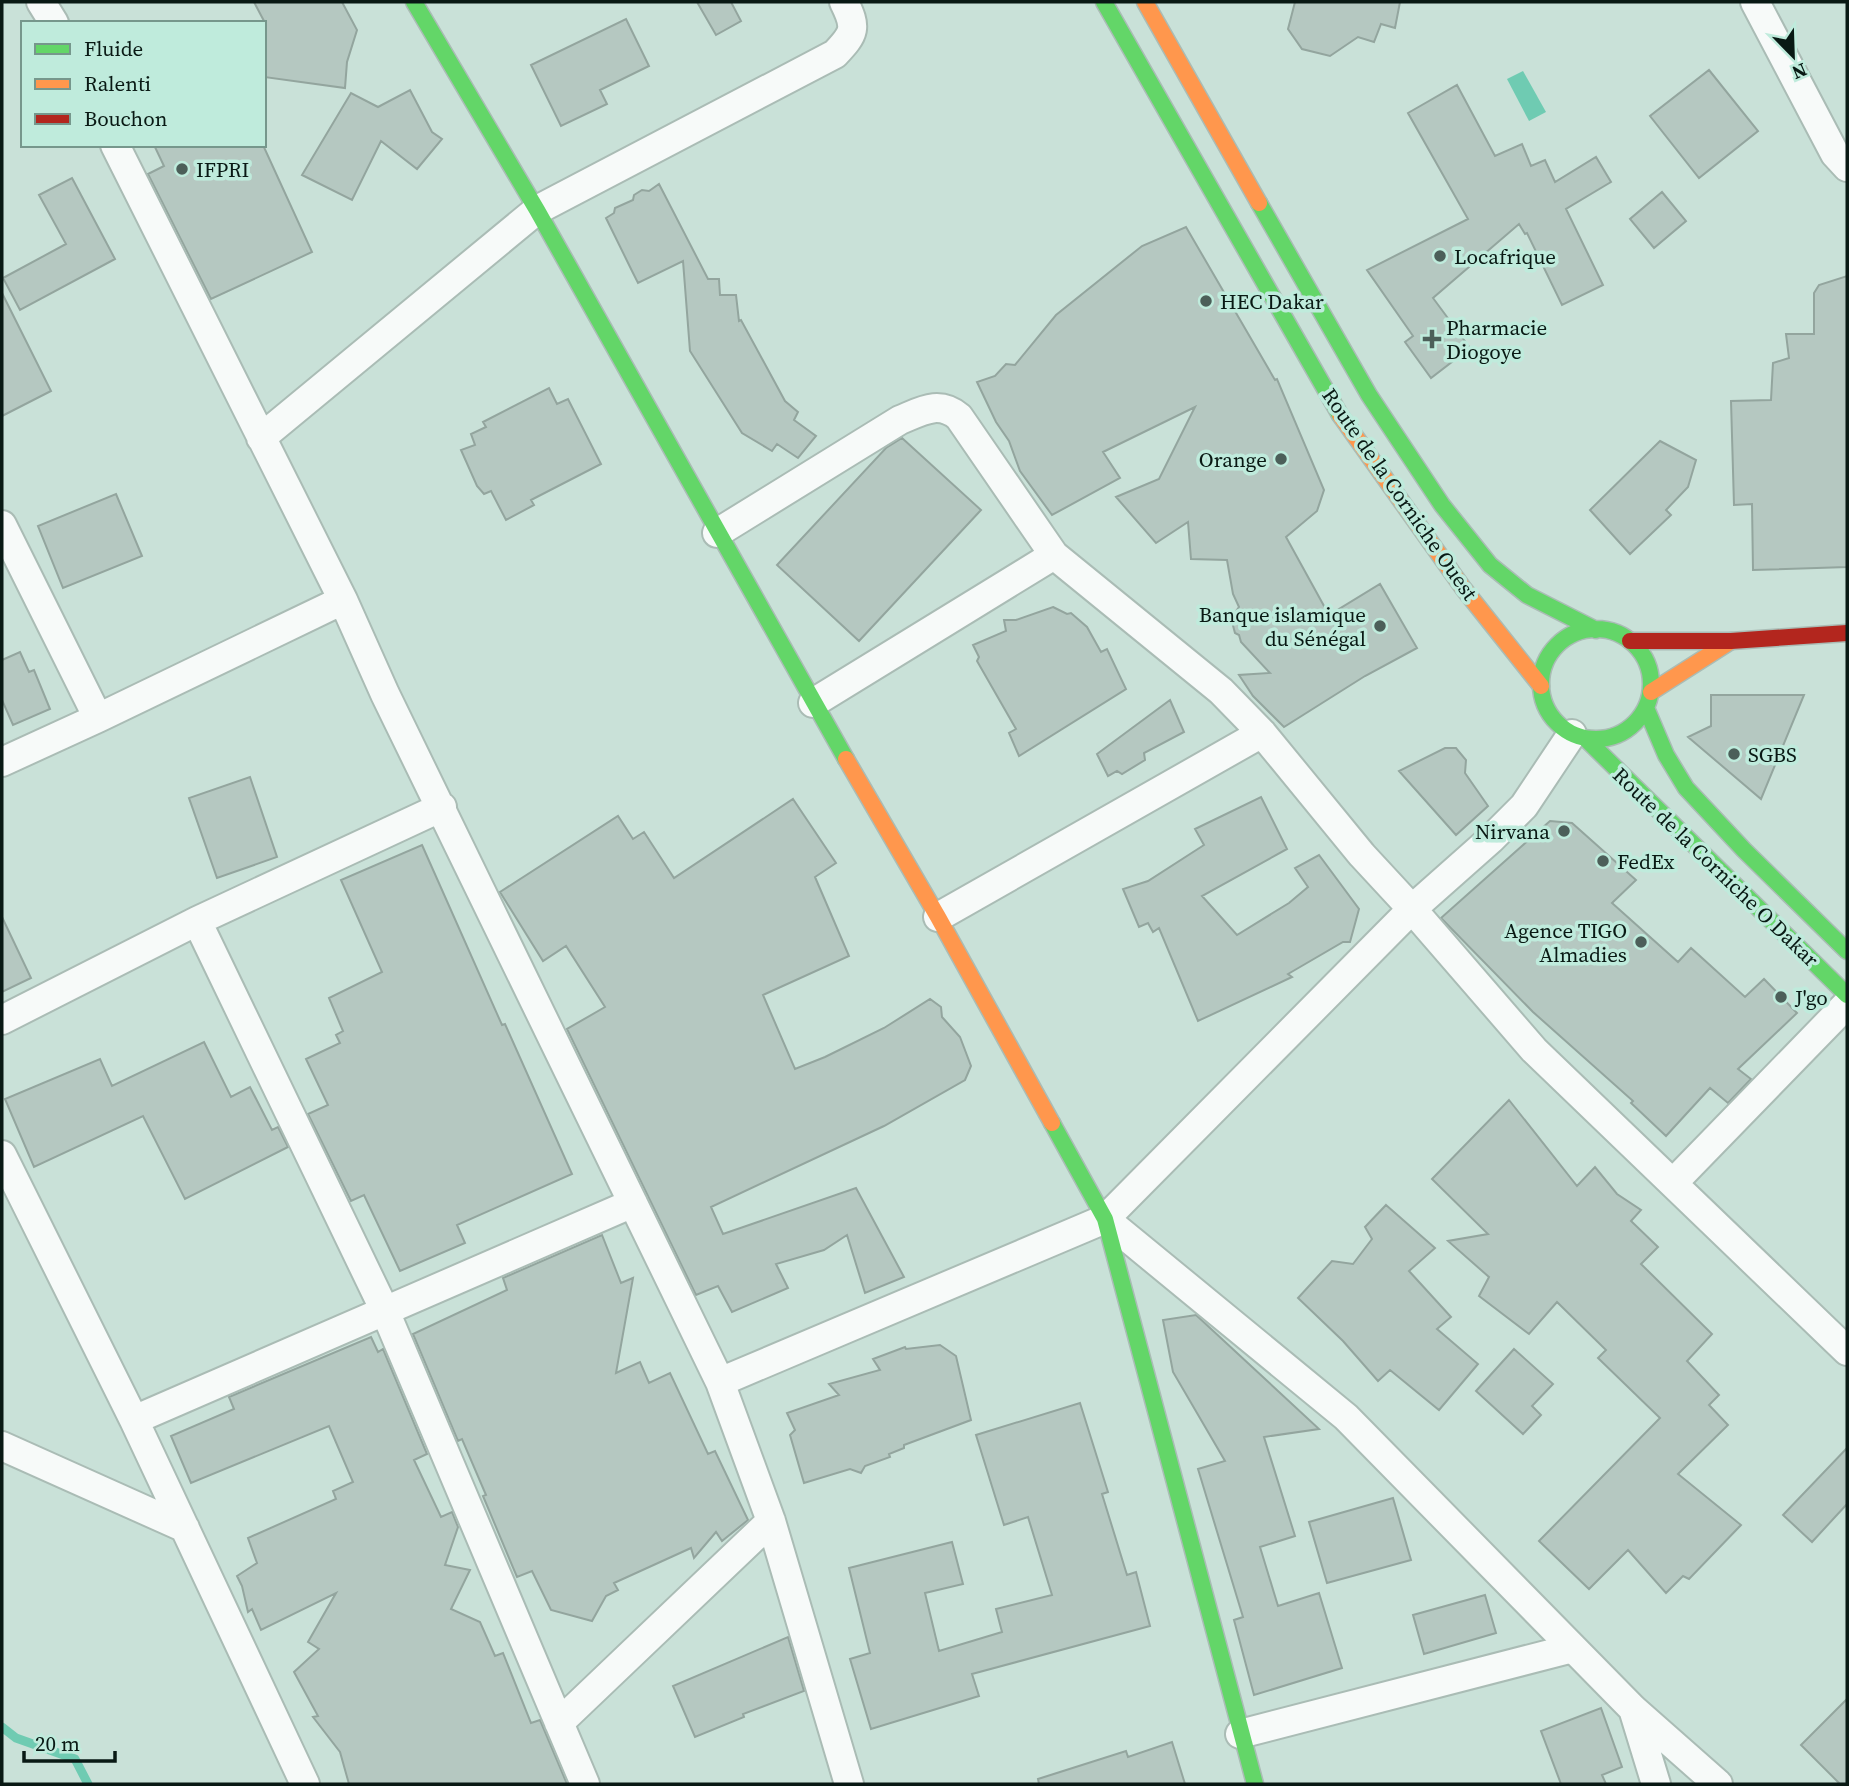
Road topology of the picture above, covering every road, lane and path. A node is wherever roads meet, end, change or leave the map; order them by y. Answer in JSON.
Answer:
{"nodes":[{"id":1,"x":41,"y":2,"type":"edge"},
{"id":2,"x":414,"y":2,"type":"edge"},
{"id":3,"x":844,"y":2,"type":"edge"},
{"id":4,"x":1104,"y":2,"type":"edge"},
{"id":5,"x":1146,"y":2,"type":"edge"},
{"id":6,"x":1755,"y":2,"type":"edge"},
{"id":7,"x":53,"y":21,"type":"edge"},
{"id":8,"x":116,"y":147,"type":"edge"},
{"id":9,"x":1847,"y":167,"type":"edge"},
{"id":10,"x":537,"y":210,"type":"junction"},
{"id":11,"x":261,"y":438,"type":"junction"},
{"id":12,"x":2,"y":525,"type":"edge"},
{"id":13,"x":717,"y":533,"type":"junction"},
{"id":14,"x":1054,"y":555,"type":"junction"},
{"id":15,"x":343,"y":600,"type":"junction"},
{"id":16,"x":1596,"y":630,"type":"junction"},
{"id":17,"x":1847,"y":633,"type":"edge"},
{"id":18,"x":1630,"y":641,"type":"junction"},
{"id":19,"x":1731,"y":641,"type":"junction"},
{"id":20,"x":1541,"y":686,"type":"junction"},
{"id":21,"x":1648,"y":700,"type":"junction"},
{"id":22,"x":813,"y":703,"type":"junction"},
{"id":23,"x":99,"y":718,"type":"junction"},
{"id":24,"x":1262,"y":733,"type":"junction"},
{"id":25,"x":1578,"y":736,"type":"junction"},
{"id":26,"x":2,"y":762,"type":"edge"},
{"id":27,"x":442,"y":807,"type":"junction"},
{"id":28,"x":1412,"y":909,"type":"junction"},
{"id":29,"x":938,"y":917,"type":"junction"},
{"id":30,"x":197,"y":921,"type":"junction"},
{"id":31,"x":1847,"y":951,"type":"edge"},
{"id":32,"x":1847,"y":995,"type":"edge"},
{"id":33,"x":1847,"y":1004,"type":"edge"},
{"id":34,"x":2,"y":1020,"type":"edge"},
{"id":35,"x":2,"y":1155,"type":"edge"},
{"id":36,"x":1673,"y":1183,"type":"junction"},
{"id":37,"x":633,"y":1203,"type":"junction"},
{"id":38,"x":1105,"y":1219,"type":"junction"},
{"id":39,"x":386,"y":1311,"type":"junction"},
{"id":40,"x":1847,"y":1351,"type":"edge"},
{"id":41,"x":720,"y":1382,"type":"junction"},
{"id":42,"x":134,"y":1420,"type":"junction"},
{"id":43,"x":2,"y":1446,"type":"edge"},
{"id":44,"x":771,"y":1521,"type":"junction"},
{"id":45,"x":185,"y":1528,"type":"junction"},
{"id":46,"x":1573,"y":1648,"type":"junction"},
{"id":47,"x":1633,"y":1709,"type":"junction"},
{"id":48,"x":559,"y":1723,"type":"junction"},
{"id":49,"x":1240,"y":1734,"type":"junction"},
{"id":50,"x":305,"y":1784,"type":"edge"},
{"id":51,"x":585,"y":1784,"type":"edge"},
{"id":52,"x":849,"y":1784,"type":"edge"},
{"id":53,"x":1255,"y":1784,"type":"edge"},
{"id":54,"x":1656,"y":1784,"type":"edge"},
{"id":55,"x":1718,"y":1784,"type":"edge"}],
"edges":[{"from":1,"to":7,"type":"street"},
{"from":2,"to":10,"type":"main road"},
{"from":3,"to":10,"type":"street"},
{"from":4,"to":20,"type":"main road","name":"Route de la Corniche Ouest"},
{"from":5,"to":16,"type":"main road","name":"Route de la Corniche Ouest"},
{"from":6,"to":9,"type":"street"},
{"from":8,"to":11,"type":"street"},
{"from":10,"to":11,"type":"street"},
{"from":10,"to":13,"type":"main road"},
{"from":11,"to":15,"type":"street"},
{"from":12,"to":23,"type":"street"},
{"from":13,"to":14,"type":"street"},
{"from":13,"to":22,"type":"main road"},
{"from":14,"to":22,"type":"street"},
{"from":14,"to":24,"type":"street"},
{"from":15,"to":23,"type":"street"},
{"from":15,"to":27,"type":"street"},
{"from":16,"to":18,"type":"main road"},
{"from":16,"to":20,"type":"main road"},
{"from":17,"to":19,"type":"main road"},
{"from":18,"to":19,"type":"main road"},
{"from":18,"to":21,"type":"main road"},
{"from":19,"to":21,"type":"main road"},
{"from":20,"to":25,"type":"main road"},
{"from":21,"to":25,"type":"main road"},
{"from":21,"to":31,"type":"main road","name":"Route de la Corniche O Dakar"},
{"from":22,"to":29,"type":"main road"},
{"from":23,"to":26,"type":"street"},
{"from":24,"to":28,"type":"street"},
{"from":24,"to":29,"type":"street"},
{"from":25,"to":28,"type":"street"},
{"from":25,"to":32,"type":"main road","name":"Route de la Corniche O Dakar"},
{"from":27,"to":30,"type":"street"},
{"from":27,"to":37,"type":"street"},
{"from":28,"to":36,"type":"street"},
{"from":28,"to":38,"type":"street"},
{"from":29,"to":38,"type":"main road"},
{"from":30,"to":34,"type":"street"},
{"from":30,"to":39,"type":"street"},
{"from":33,"to":36,"type":"street"},
{"from":35,"to":42,"type":"street"},
{"from":36,"to":40,"type":"street"},
{"from":37,"to":39,"type":"street"},
{"from":37,"to":41,"type":"street"},
{"from":38,"to":41,"type":"street"},
{"from":38,"to":46,"type":"street"},
{"from":38,"to":49,"type":"main road"},
{"from":39,"to":42,"type":"street"},
{"from":39,"to":48,"type":"street"},
{"from":41,"to":44,"type":"street"},
{"from":42,"to":45,"type":"street"},
{"from":43,"to":45,"type":"street"},
{"from":44,"to":48,"type":"street"},
{"from":44,"to":52,"type":"street"},
{"from":45,"to":50,"type":"street"},
{"from":46,"to":47,"type":"street"},
{"from":46,"to":49,"type":"street"},
{"from":47,"to":54,"type":"street"},
{"from":47,"to":55,"type":"street"},
{"from":48,"to":51,"type":"street"},
{"from":49,"to":53,"type":"main road"}]}
